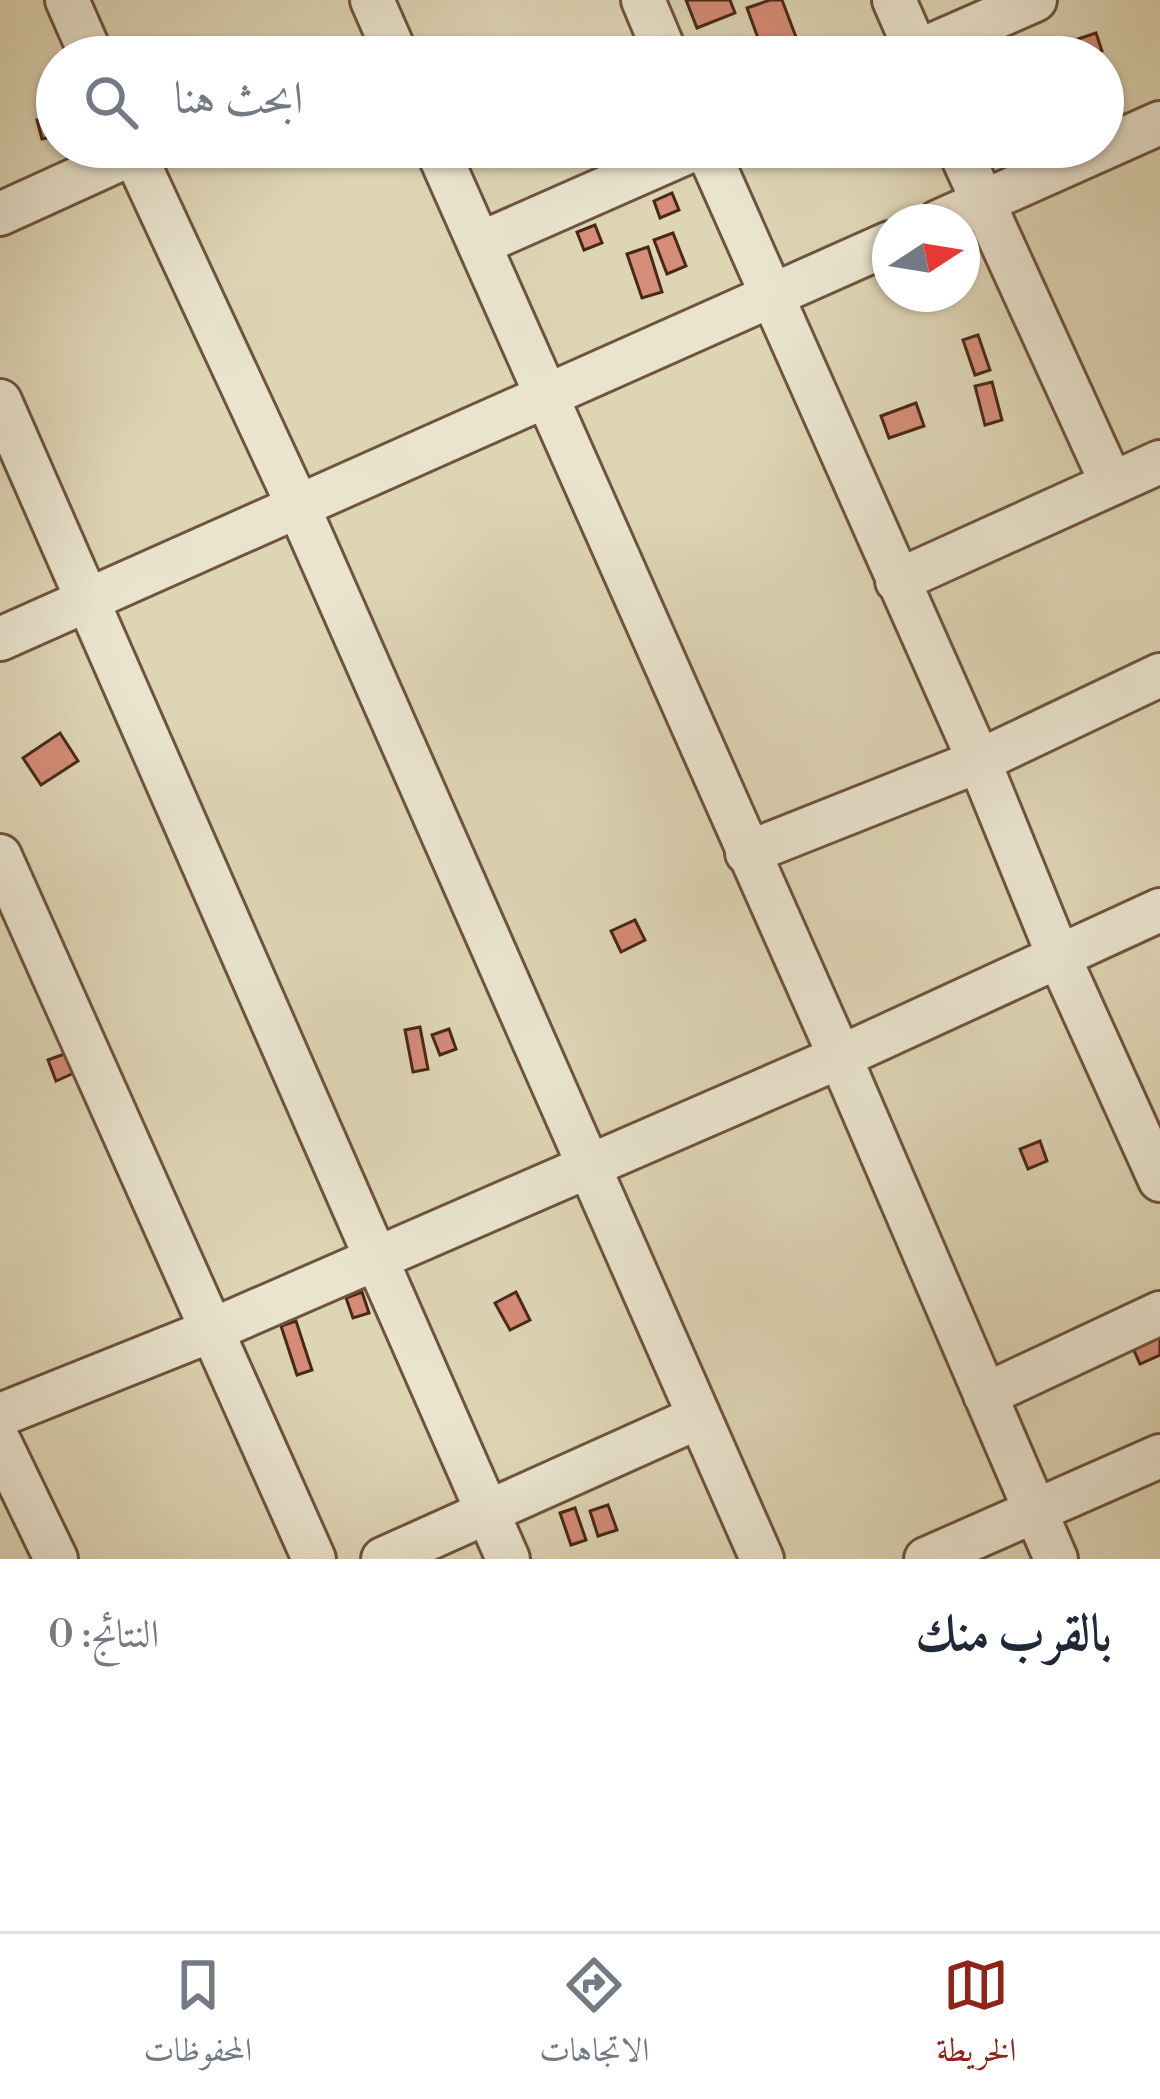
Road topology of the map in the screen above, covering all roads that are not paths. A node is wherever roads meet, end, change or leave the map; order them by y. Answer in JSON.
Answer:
{"nodes":[{"id":1,"x":68,"y":0,"type":"edge"},
{"id":2,"x":372,"y":0,"type":"edge"},
{"id":3,"x":643,"y":0,"type":"edge"},
{"id":4,"x":894,"y":0,"type":"edge"},
{"id":5,"x":1035,"y":0,"type":"edge"},
{"id":6,"x":83,"y":36,"type":"edge"},
{"id":7,"x":388,"y":36,"type":"edge"},
{"id":8,"x":659,"y":36,"type":"edge"},
{"id":9,"x":906,"y":36,"type":"edge"},
{"id":10,"x":955,"y":36,"type":"edge"},
{"id":11,"x":1160,"y":123,"type":"edge"},
{"id":12,"x":1124,"y":139,"type":"edge"},
{"id":13,"x":95,"y":168,"type":"edge"},
{"id":14,"x":140,"y":168,"type":"edge"},
{"id":15,"x":445,"y":168,"type":"edge"},
{"id":16,"x":654,"y":168,"type":"edge"},
{"id":17,"x":713,"y":168,"type":"edge"},
{"id":18,"x":967,"y":168,"type":"edge"},
{"id":19,"x":1059,"y":168,"type":"edge"},
{"id":20,"x":982,"y":202,"type":"junction"},
{"id":21,"x":978,"y":204,"type":"edge"},
{"id":22,"x":0,"y":214,"type":"edge"},
{"id":23,"x":478,"y":244,"type":"junction"},
{"id":24,"x":872,"y":251,"type":"edge"},
{"id":25,"x":773,"y":296,"type":"junction"},
{"id":26,"x":546,"y":396,"type":"junction"},
{"id":27,"x":0,"y":401,"type":"edge"},
{"id":28,"x":1160,"y":462,"type":"edge"},
{"id":29,"x":1111,"y":482,"type":"junction"},
{"id":30,"x":298,"y":506,"type":"junction"},
{"id":31,"x":897,"y":581,"type":"junction"},
{"id":32,"x":87,"y":601,"type":"junction"},
{"id":33,"x":0,"y":639,"type":"edge"},
{"id":34,"x":1160,"y":675,"type":"edge"},
{"id":35,"x":979,"y":761,"type":"junction"},
{"id":36,"x":747,"y":853,"type":"junction"},
{"id":37,"x":0,"y":856,"type":"edge"},
{"id":38,"x":1160,"y":910,"type":"edge"},
{"id":39,"x":1058,"y":955,"type":"junction"},
{"id":40,"x":840,"y":1057,"type":"junction"},
{"id":41,"x":588,"y":1165,"type":"junction"},
{"id":42,"x":1160,"y":1180,"type":"edge"},
{"id":43,"x":378,"y":1255,"type":"junction"},
{"id":44,"x":1160,"y":1313,"type":"edge"},
{"id":45,"x":210,"y":1330,"type":"junction"},
{"id":46,"x":985,"y":1395,"type":"junction"},
{"id":47,"x":0,"y":1415,"type":"edge"},
{"id":48,"x":699,"y":1417,"type":"junction"},
{"id":49,"x":0,"y":1443,"type":"edge"},
{"id":50,"x":1160,"y":1456,"type":"edge"},
{"id":51,"x":488,"y":1512,"type":"junction"},
{"id":52,"x":1034,"y":1512,"type":"junction"},
{"id":53,"x":56,"y":1559,"type":"edge"},
{"id":54,"x":314,"y":1559,"type":"edge"},
{"id":55,"x":383,"y":1559,"type":"edge"},
{"id":56,"x":508,"y":1559,"type":"edge"},
{"id":57,"x":762,"y":1559,"type":"edge"},
{"id":58,"x":926,"y":1559,"type":"edge"},
{"id":59,"x":1055,"y":1559,"type":"edge"}],
"edges":[{"from":1,"to":6,"type":"street"},
{"from":2,"to":7,"type":"street"},
{"from":3,"to":8,"type":"street"},
{"from":4,"to":9,"type":"street"},
{"from":5,"to":10,"type":"street"},
{"from":11,"to":12,"type":"street"},
{"from":13,"to":22,"type":"street"},
{"from":14,"to":30,"type":"street"},
{"from":15,"to":23,"type":"street"},
{"from":16,"to":23,"type":"street"},
{"from":17,"to":25,"type":"street"},
{"from":18,"to":20,"type":"street"},
{"from":19,"to":20,"type":"street"},
{"from":20,"to":21,"type":"street"},
{"from":20,"to":29,"type":"street"},
{"from":23,"to":26,"type":"street"},
{"from":24,"to":25,"type":"street"},
{"from":25,"to":26,"type":"street"},
{"from":25,"to":31,"type":"street"},
{"from":26,"to":30,"type":"street"},
{"from":26,"to":36,"type":"street"},
{"from":27,"to":32,"type":"street"},
{"from":28,"to":29,"type":"street"},
{"from":29,"to":31,"type":"street"},
{"from":30,"to":32,"type":"street"},
{"from":30,"to":41,"type":"street"},
{"from":31,"to":35,"type":"street"},
{"from":32,"to":33,"type":"street"},
{"from":32,"to":43,"type":"street"},
{"from":34,"to":35,"type":"street"},
{"from":35,"to":36,"type":"street"},
{"from":35,"to":39,"type":"street"},
{"from":36,"to":40,"type":"street"},
{"from":37,"to":45,"type":"street"},
{"from":38,"to":39,"type":"street"},
{"from":39,"to":40,"type":"street"},
{"from":39,"to":42,"type":"street"},
{"from":40,"to":41,"type":"street"},
{"from":40,"to":46,"type":"street"},
{"from":41,"to":43,"type":"street"},
{"from":41,"to":48,"type":"street"},
{"from":43,"to":45,"type":"street"},
{"from":43,"to":51,"type":"street"},
{"from":44,"to":46,"type":"street"},
{"from":45,"to":47,"type":"street"},
{"from":45,"to":54,"type":"street"},
{"from":46,"to":52,"type":"street"},
{"from":48,"to":51,"type":"street"},
{"from":48,"to":57,"type":"street"},
{"from":49,"to":53,"type":"street"},
{"from":50,"to":52,"type":"street"},
{"from":51,"to":55,"type":"street"},
{"from":51,"to":56,"type":"street"},
{"from":52,"to":58,"type":"street"},
{"from":52,"to":59,"type":"street"}]}
